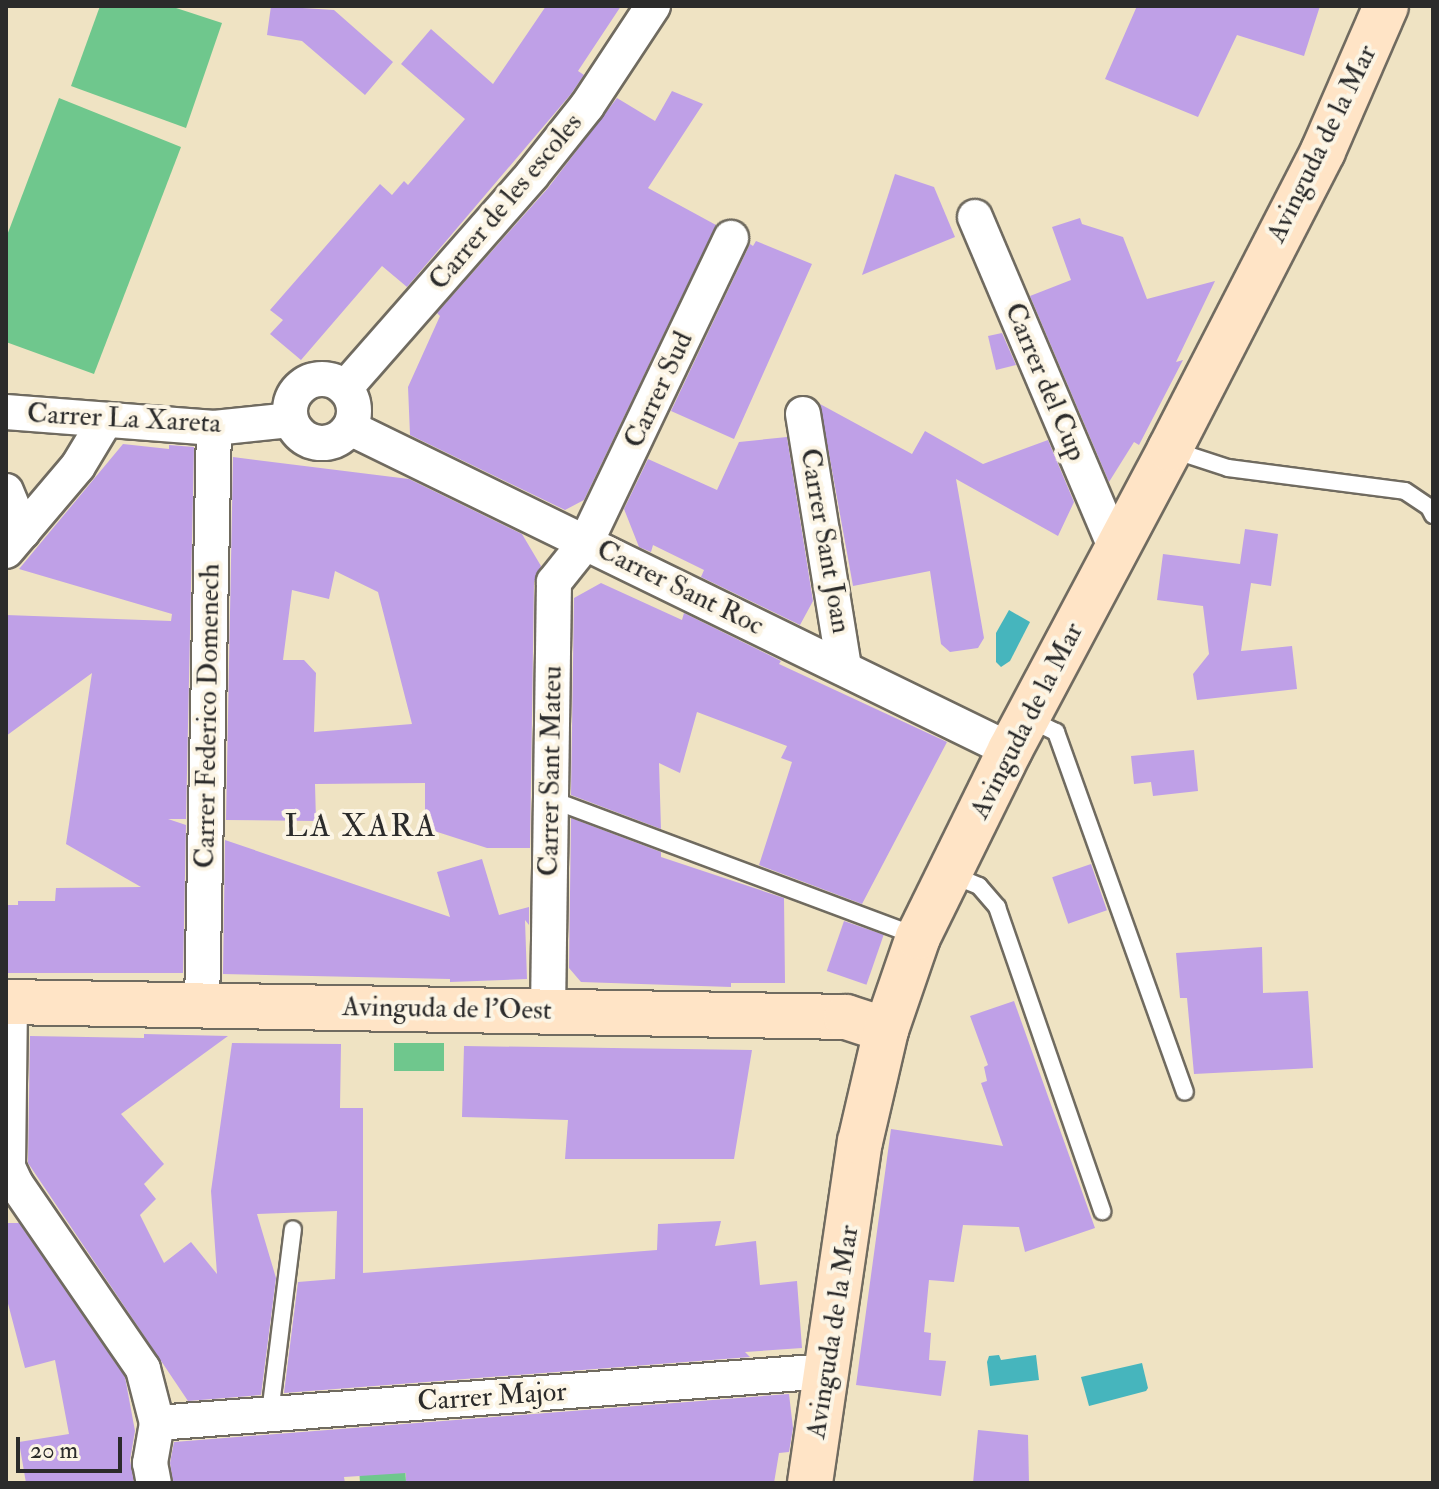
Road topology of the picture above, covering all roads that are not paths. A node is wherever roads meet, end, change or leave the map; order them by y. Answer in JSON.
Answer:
{"nodes":[{"id":1,"x":653,"y":6,"type":"edge"},
{"id":2,"x":1386,"y":6,"type":"edge"},
{"id":3,"x":975,"y":217,"type":"dead end"},
{"id":4,"x":731,"y":238,"type":"dead end"},
{"id":5,"x":345,"y":388,"type":"junction"},
{"id":6,"x":6,"y":412,"type":"edge"},
{"id":7,"x":803,"y":414,"type":"dead end"},
{"id":8,"x":290,"y":420,"type":"junction"},
{"id":9,"x":105,"y":421,"type":"junction"},
{"id":10,"x":214,"y":428,"type":"junction"},
{"id":11,"x":350,"y":428,"type":"junction"},
{"id":12,"x":1170,"y":449,"type":"junction"},
{"id":13,"x":6,"y":491,"type":"edge"},
{"id":14,"x":1433,"y":515,"type":"edge"},
{"id":15,"x":15,"y":542,"type":"edge"},
{"id":16,"x":586,"y":542,"type":"junction"},
{"id":17,"x":1115,"y":547,"type":"junction"},
{"id":18,"x":844,"y":668,"type":"junction"},
{"id":19,"x":1018,"y":734,"type":"junction"},
{"id":20,"x":550,"y":799,"type":"junction"},
{"id":21,"x":949,"y":874,"type":"junction"},
{"id":22,"x":918,"y":937,"type":"junction"},
{"id":23,"x":8,"y":1002,"type":"edge"},
{"id":24,"x":202,"y":1004,"type":"junction"},
{"id":25,"x":548,"y":1011,"type":"junction"},
{"id":26,"x":886,"y":1030,"type":"junction"},
{"id":27,"x":1185,"y":1092,"type":"dead end"},
{"id":28,"x":18,"y":1204,"type":"edge"},
{"id":29,"x":1102,"y":1211,"type":"dead end"},
{"id":30,"x":293,"y":1229,"type":"dead end"},
{"id":31,"x":826,"y":1371,"type":"junction"},
{"id":32,"x":270,"y":1413,"type":"junction"},
{"id":33,"x":157,"y":1423,"type":"junction"},
{"id":34,"x":154,"y":1483,"type":"edge"},
{"id":35,"x":810,"y":1483,"type":"edge"}],
"edges":[{"from":1,"to":5,"type":"street","name":"Carrer de les escoles"},
{"from":2,"to":12,"type":"main road","name":"Avinguda de la Mar"},
{"from":3,"to":17,"type":"street","name":"Carrer del Cup"},
{"from":4,"to":16,"type":"street","name":"Carrer Sud"},
{"from":5,"to":8,"type":"street"},
{"from":5,"to":11,"type":"street"},
{"from":6,"to":9,"type":"street","name":"Carrer La Xareta"},
{"from":7,"to":18,"type":"street","name":"Carrer Sant Joan"},
{"from":8,"to":10,"type":"street","name":"Carrer La Xareta"},
{"from":8,"to":11,"type":"street"},
{"from":9,"to":10,"type":"street","name":"Carrer La Xareta"},
{"from":9,"to":15,"type":"street"},
{"from":10,"to":24,"type":"street","name":"Carrer Federico Domenech"},
{"from":11,"to":16,"type":"street","name":"Carrer Sant Roc"},
{"from":12,"to":14,"type":"lane"},
{"from":12,"to":17,"type":"main road","name":"Avinguda de la Mar"},
{"from":13,"to":15,"type":"street"},
{"from":16,"to":18,"type":"street","name":"Carrer Sant Roc"},
{"from":16,"to":20,"type":"street","name":"Carrer Sant Mateu"},
{"from":17,"to":19,"type":"main road","name":"Avinguda de la Mar"},
{"from":18,"to":19,"type":"street","name":"Carrer Sant Roc"},
{"from":19,"to":21,"type":"main road","name":"Avinguda de la Mar"},
{"from":19,"to":27,"type":"lane"},
{"from":20,"to":22,"type":"lane"},
{"from":20,"to":25,"type":"street","name":"Carrer Sant Mateu"},
{"from":21,"to":22,"type":"main road","name":"Avinguda de la Mar"},
{"from":21,"to":29,"type":"lane"},
{"from":22,"to":26,"type":"main road","name":"Avinguda de la Mar"},
{"from":23,"to":24,"type":"main road","name":"Avinguda de l'Oest"},
{"from":23,"to":28,"type":"street"},
{"from":24,"to":25,"type":"main road","name":"Avinguda de l'Oest"},
{"from":25,"to":26,"type":"main road","name":"Avinguda de l'Oest"},
{"from":26,"to":31,"type":"main road","name":"Avinguda de la Mar"},
{"from":28,"to":33,"type":"street"},
{"from":30,"to":32,"type":"lane"},
{"from":31,"to":32,"type":"street","name":"Carrer Major"},
{"from":31,"to":35,"type":"main road","name":"Avinguda de la Mar"},
{"from":32,"to":33,"type":"street","name":"Carrer Major"},
{"from":33,"to":34,"type":"street"}]}
